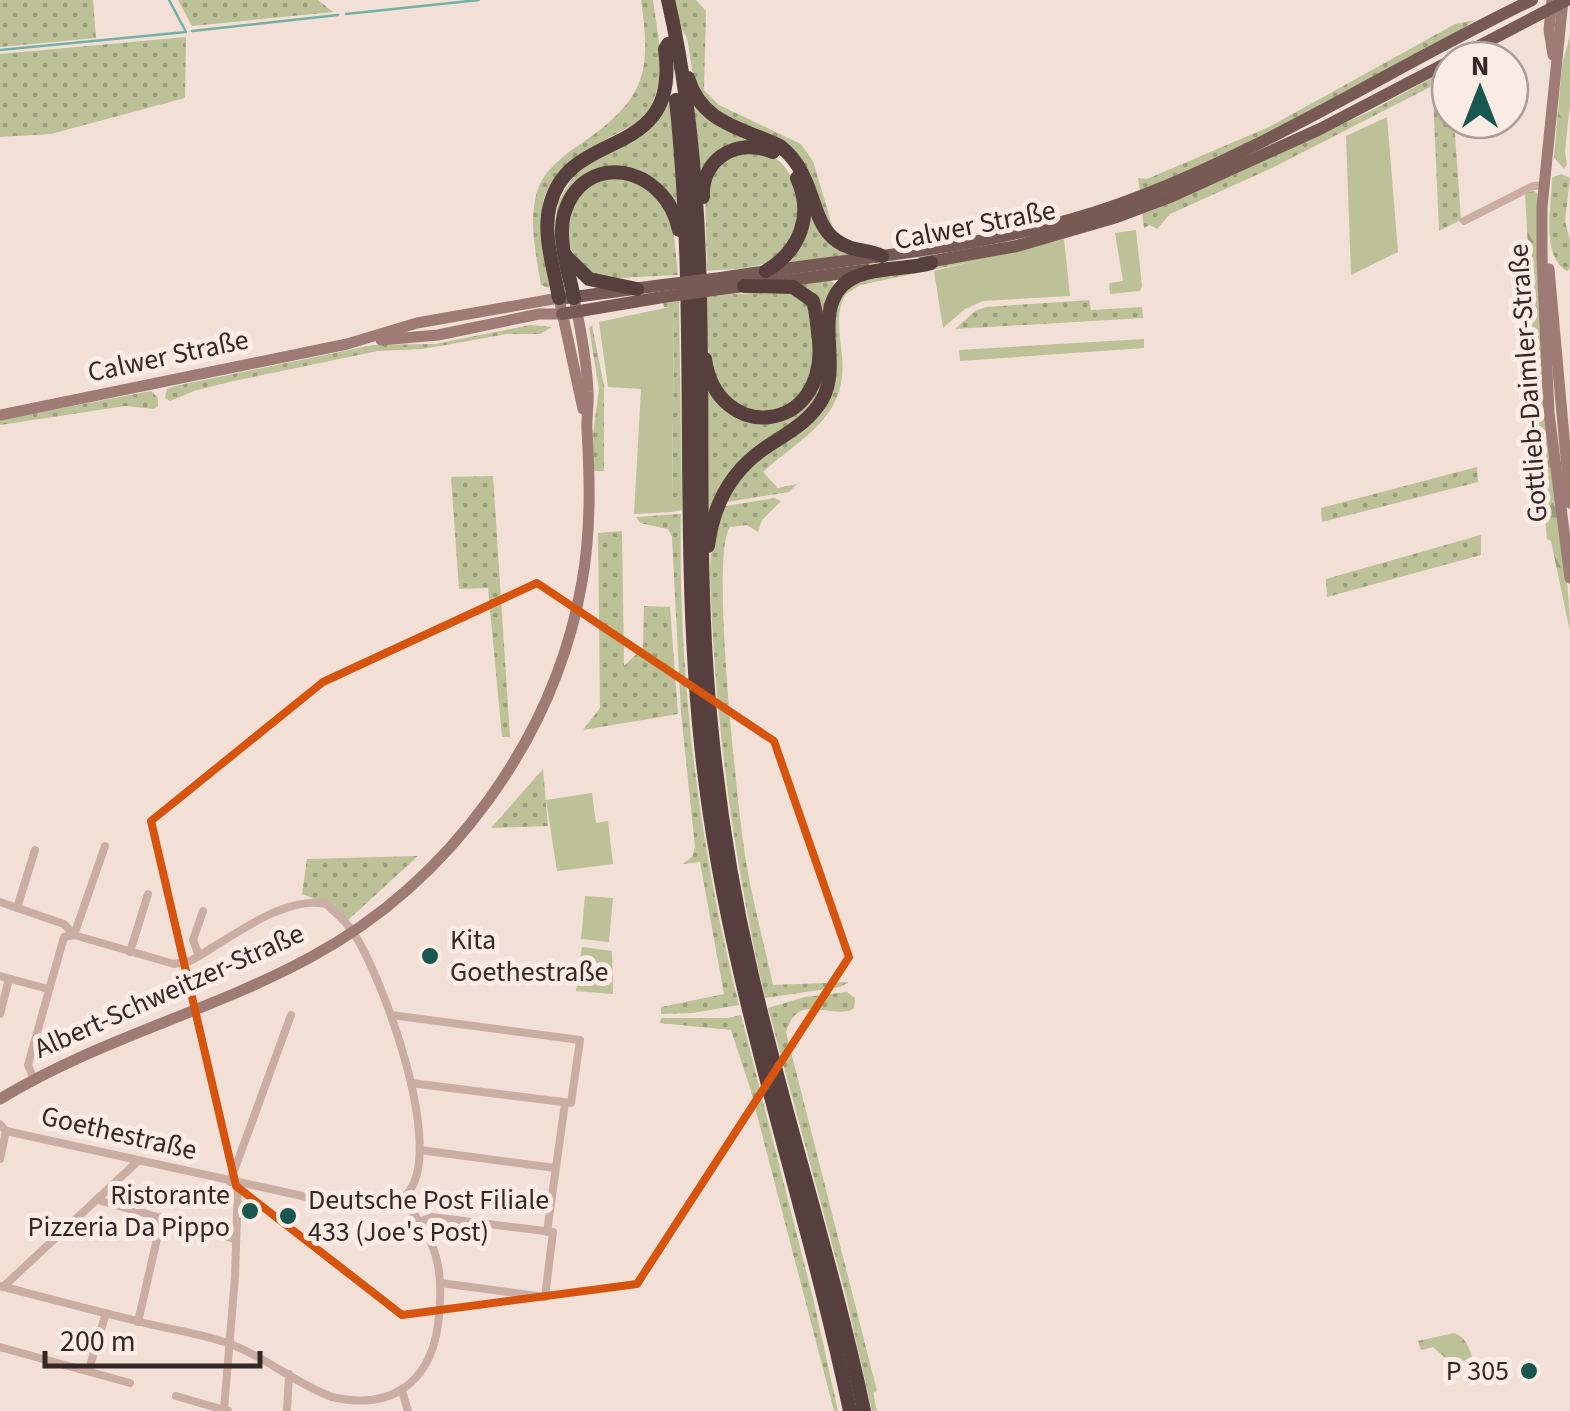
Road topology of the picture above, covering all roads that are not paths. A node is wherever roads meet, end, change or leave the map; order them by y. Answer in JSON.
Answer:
{"nodes":[{"id":1,"x":660,"y":0,"type":"edge"},
{"id":2,"x":668,"y":0,"type":"edge"},
{"id":3,"x":1526,"y":2,"type":"edge"},
{"id":4,"x":1559,"y":2,"type":"edge"},
{"id":5,"x":672,"y":20,"type":"junction"},
{"id":6,"x":1512,"y":27,"type":"junction"},
{"id":7,"x":1570,"y":28,"type":"edge"},
{"id":8,"x":1550,"y":36,"type":"junction"},
{"id":9,"x":668,"y":44,"type":"junction"},
{"id":10,"x":1558,"y":51,"type":"junction"},
{"id":11,"x":1555,"y":69,"type":"junction"},
{"id":12,"x":1545,"y":185,"type":"junction"},
{"id":13,"x":1464,"y":221,"type":"dead end"},
{"id":14,"x":698,"y":237,"type":"junction"},
{"id":15,"x":566,"y":256,"type":"junction"},
{"id":16,"x":882,"y":256,"type":"junction"},
{"id":17,"x":931,"y":263,"type":"junction"},
{"id":18,"x":766,"y":270,"type":"junction"},
{"id":19,"x":721,"y":284,"type":"junction"},
{"id":20,"x":744,"y":286,"type":"junction"},
{"id":21,"x":636,"y":289,"type":"junction"},
{"id":22,"x":663,"y":291,"type":"junction"},
{"id":23,"x":570,"y":303,"type":"junction"},
{"id":24,"x":562,"y":314,"type":"junction"},
{"id":25,"x":687,"y":314,"type":"junction"},
{"id":26,"x":699,"y":328,"type":"junction"},
{"id":27,"x":347,"y":344,"type":"junction"},
{"id":28,"x":0,"y":416,"type":"edge"},
{"id":29,"x":587,"y":425,"type":"junction"},
{"id":30,"x":1570,"y":504,"type":"edge"},
{"id":31,"x":1570,"y":578,"type":"edge"},
{"id":32,"x":702,"y":591,"type":"junction"},
{"id":33,"x":105,"y":846,"type":"dead end"},
{"id":34,"x":35,"y":850,"type":"dead end"},
{"id":35,"x":148,"y":894,"type":"dead end"},
{"id":36,"x":0,"y":902,"type":"edge"},
{"id":37,"x":17,"y":908,"type":"junction"},
{"id":38,"x":203,"y":911,"type":"dead end"},
{"id":39,"x":353,"y":932,"type":"junction"},
{"id":40,"x":74,"y":935,"type":"junction"},
{"id":41,"x":130,"y":952,"type":"junction"},
{"id":42,"x":199,"y":956,"type":"junction"},
{"id":43,"x":5,"y":978,"type":"edge"},
{"id":44,"x":48,"y":989,"type":"junction"},
{"id":45,"x":0,"y":1014,"type":"edge"},
{"id":46,"x":391,"y":1015,"type":"junction"},
{"id":47,"x":291,"y":1016,"type":"dead end"},
{"id":48,"x":34,"y":1079,"type":"junction"},
{"id":49,"x":410,"y":1083,"type":"junction"},
{"id":50,"x":0,"y":1099,"type":"edge"},
{"id":51,"x":568,"y":1103,"type":"junction"},
{"id":52,"x":3,"y":1128,"type":"edge"},
{"id":53,"x":420,"y":1150,"type":"junction"},
{"id":54,"x":0,"y":1159,"type":"edge"},
{"id":55,"x":138,"y":1160,"type":"junction"},
{"id":56,"x":556,"y":1168,"type":"junction"},
{"id":57,"x":234,"y":1183,"type":"junction"},
{"id":58,"x":98,"y":1200,"type":"junction"},
{"id":59,"x":401,"y":1200,"type":"junction"},
{"id":60,"x":162,"y":1218,"type":"junction"},
{"id":61,"x":422,"y":1222,"type":"junction"},
{"id":62,"x":550,"y":1232,"type":"junction"},
{"id":63,"x":235,"y":1239,"type":"junction"},
{"id":64,"x":440,"y":1283,"type":"junction"},
{"id":65,"x":1,"y":1288,"type":"edge"},
{"id":66,"x":106,"y":1313,"type":"junction"},
{"id":67,"x":138,"y":1322,"type":"junction"},
{"id":68,"x":230,"y":1344,"type":"junction"},
{"id":69,"x":0,"y":1347,"type":"edge"},
{"id":70,"x":90,"y":1370,"type":"junction"},
{"id":71,"x":289,"y":1374,"type":"junction"},
{"id":72,"x":130,"y":1383,"type":"dead end"},
{"id":73,"x":403,"y":1394,"type":"junction"},
{"id":74,"x":176,"y":1396,"type":"dead end"},
{"id":75,"x":226,"y":1410,"type":"edge"},
{"id":76,"x":288,"y":1411,"type":"edge"},
{"id":77,"x":408,"y":1411,"type":"edge"},
{"id":78,"x":847,"y":1411,"type":"edge"},
{"id":79,"x":864,"y":1411,"type":"edge"}],
"edges":[{"from":1,"to":9,"type":"highway"},
{"from":2,"to":5,"type":"highway"},
{"from":3,"to":16,"type":"main road","name":"Calwer Straße"},
{"from":4,"to":6,"type":"main road","name":"Calwer Straße"},
{"from":4,"to":8,"type":"main road","name":"Gottlieb-Daimler-Straße"},
{"from":4,"to":10,"type":"main road","name":"Gottlieb-Daimler-Straße"},
{"from":5,"to":14,"type":"highway"},
{"from":5,"to":16,"type":"highway"},
{"from":6,"to":8,"type":"main road"},
{"from":6,"to":17,"type":"main road","name":"Calwer Straße"},
{"from":7,"to":10,"type":"main road"},
{"from":8,"to":11,"type":"main road","name":"Gottlieb-Daimler-Straße"},
{"from":9,"to":23,"type":"highway"},
{"from":9,"to":25,"type":"highway"},
{"from":10,"to":11,"type":"main road","name":"Gottlieb-Daimler-Straße"},
{"from":11,"to":12,"type":"main road","name":"Gottlieb-Daimler-Straße"},
{"from":12,"to":13,"type":"street"},
{"from":12,"to":30,"type":"main road","name":"Gottlieb-Daimler-Straße"},
{"from":12,"to":31,"type":"main road","name":"Gottlieb-Daimler-Straße"},
{"from":14,"to":18,"type":"highway"},
{"from":14,"to":26,"type":"highway"},
{"from":15,"to":21,"type":"highway"},
{"from":15,"to":23,"type":"highway"},
{"from":15,"to":25,"type":"highway"},
{"from":16,"to":18,"type":"main road","name":"Calwer Straße"},
{"from":17,"to":20,"type":"main road","name":"Calwer Straße"},
{"from":17,"to":32,"type":"highway"},
{"from":18,"to":19,"type":"main road","name":"Calwer Straße"},
{"from":19,"to":20,"type":"main road","name":"Calwer Straße"},
{"from":19,"to":22,"type":"main road","name":"Calwer Straße","bridge":true},
{"from":20,"to":26,"type":"highway"},
{"from":21,"to":22,"type":"main road","name":"Calwer Straße"},
{"from":21,"to":23,"type":"main road","name":"Calwer Straße"},
{"from":22,"to":23,"type":"main road","name":"Calwer Straße"},
{"from":23,"to":24,"type":"main road","name":"Calwer Straße"},
{"from":23,"to":27,"type":"main road","name":"Calwer Straße"},
{"from":23,"to":29,"type":"main road"},
{"from":24,"to":27,"type":"main road","name":"Calwer Straße"},
{"from":24,"to":29,"type":"main road"},
{"from":25,"to":78,"type":"highway"},
{"from":26,"to":32,"type":"highway"},
{"from":27,"to":28,"type":"main road","name":"Calwer Straße"},
{"from":29,"to":39,"type":"main road","name":"Albert-Schweitzer-Straße"},
{"from":32,"to":79,"type":"highway"},
{"from":33,"to":40,"type":"street"},
{"from":34,"to":37,"type":"street"},
{"from":35,"to":41,"type":"street"},
{"from":36,"to":37,"type":"street"},
{"from":37,"to":40,"type":"street"},
{"from":38,"to":42,"type":"street"},
{"from":39,"to":42,"type":"street"},
{"from":39,"to":46,"type":"street"},
{"from":39,"to":48,"type":"main road","name":"Albert-Schweitzer-Straße"},
{"from":40,"to":41,"type":"street"},
{"from":40,"to":44,"type":"street"},
{"from":41,"to":42,"type":"street"},
{"from":43,"to":44,"type":"street"},
{"from":43,"to":45,"type":"street"},
{"from":44,"to":48,"type":"street"},
{"from":46,"to":49,"type":"street"},
{"from":46,"to":51,"type":"street"},
{"from":47,"to":57,"type":"street","name":"Goethestraße"},
{"from":48,"to":50,"type":"main road","name":"Albert-Schweitzer-Straße"},
{"from":49,"to":51,"type":"street"},
{"from":49,"to":53,"type":"street"},
{"from":51,"to":56,"type":"street"},
{"from":52,"to":54,"type":"street"},
{"from":52,"to":55,"type":"street","name":"Goethestraße"},
{"from":53,"to":56,"type":"street"},
{"from":53,"to":59,"type":"street"},
{"from":55,"to":57,"type":"street","name":"Goethestraße"},
{"from":55,"to":58,"type":"street"},
{"from":56,"to":62,"type":"street"},
{"from":57,"to":59,"type":"street","name":"Goethestraße"},
{"from":57,"to":63,"type":"street"},
{"from":58,"to":60,"type":"street"},
{"from":58,"to":65,"type":"street"},
{"from":59,"to":61,"type":"street"},
{"from":60,"to":63,"type":"street"},
{"from":60,"to":67,"type":"street"},
{"from":61,"to":62,"type":"street"},
{"from":61,"to":64,"type":"street"},
{"from":62,"to":64,"type":"street"},
{"from":63,"to":68,"type":"street"},
{"from":64,"to":73,"type":"street"},
{"from":65,"to":66,"type":"street"},
{"from":66,"to":67,"type":"street"},
{"from":66,"to":70,"type":"street"},
{"from":67,"to":68,"type":"street"},
{"from":68,"to":71,"type":"street"},
{"from":68,"to":75,"type":"street"},
{"from":69,"to":70,"type":"street"},
{"from":70,"to":72,"type":"street"},
{"from":71,"to":73,"type":"street"},
{"from":71,"to":76,"type":"street"},
{"from":73,"to":77,"type":"street"},
{"from":74,"to":75,"type":"street"}]}
